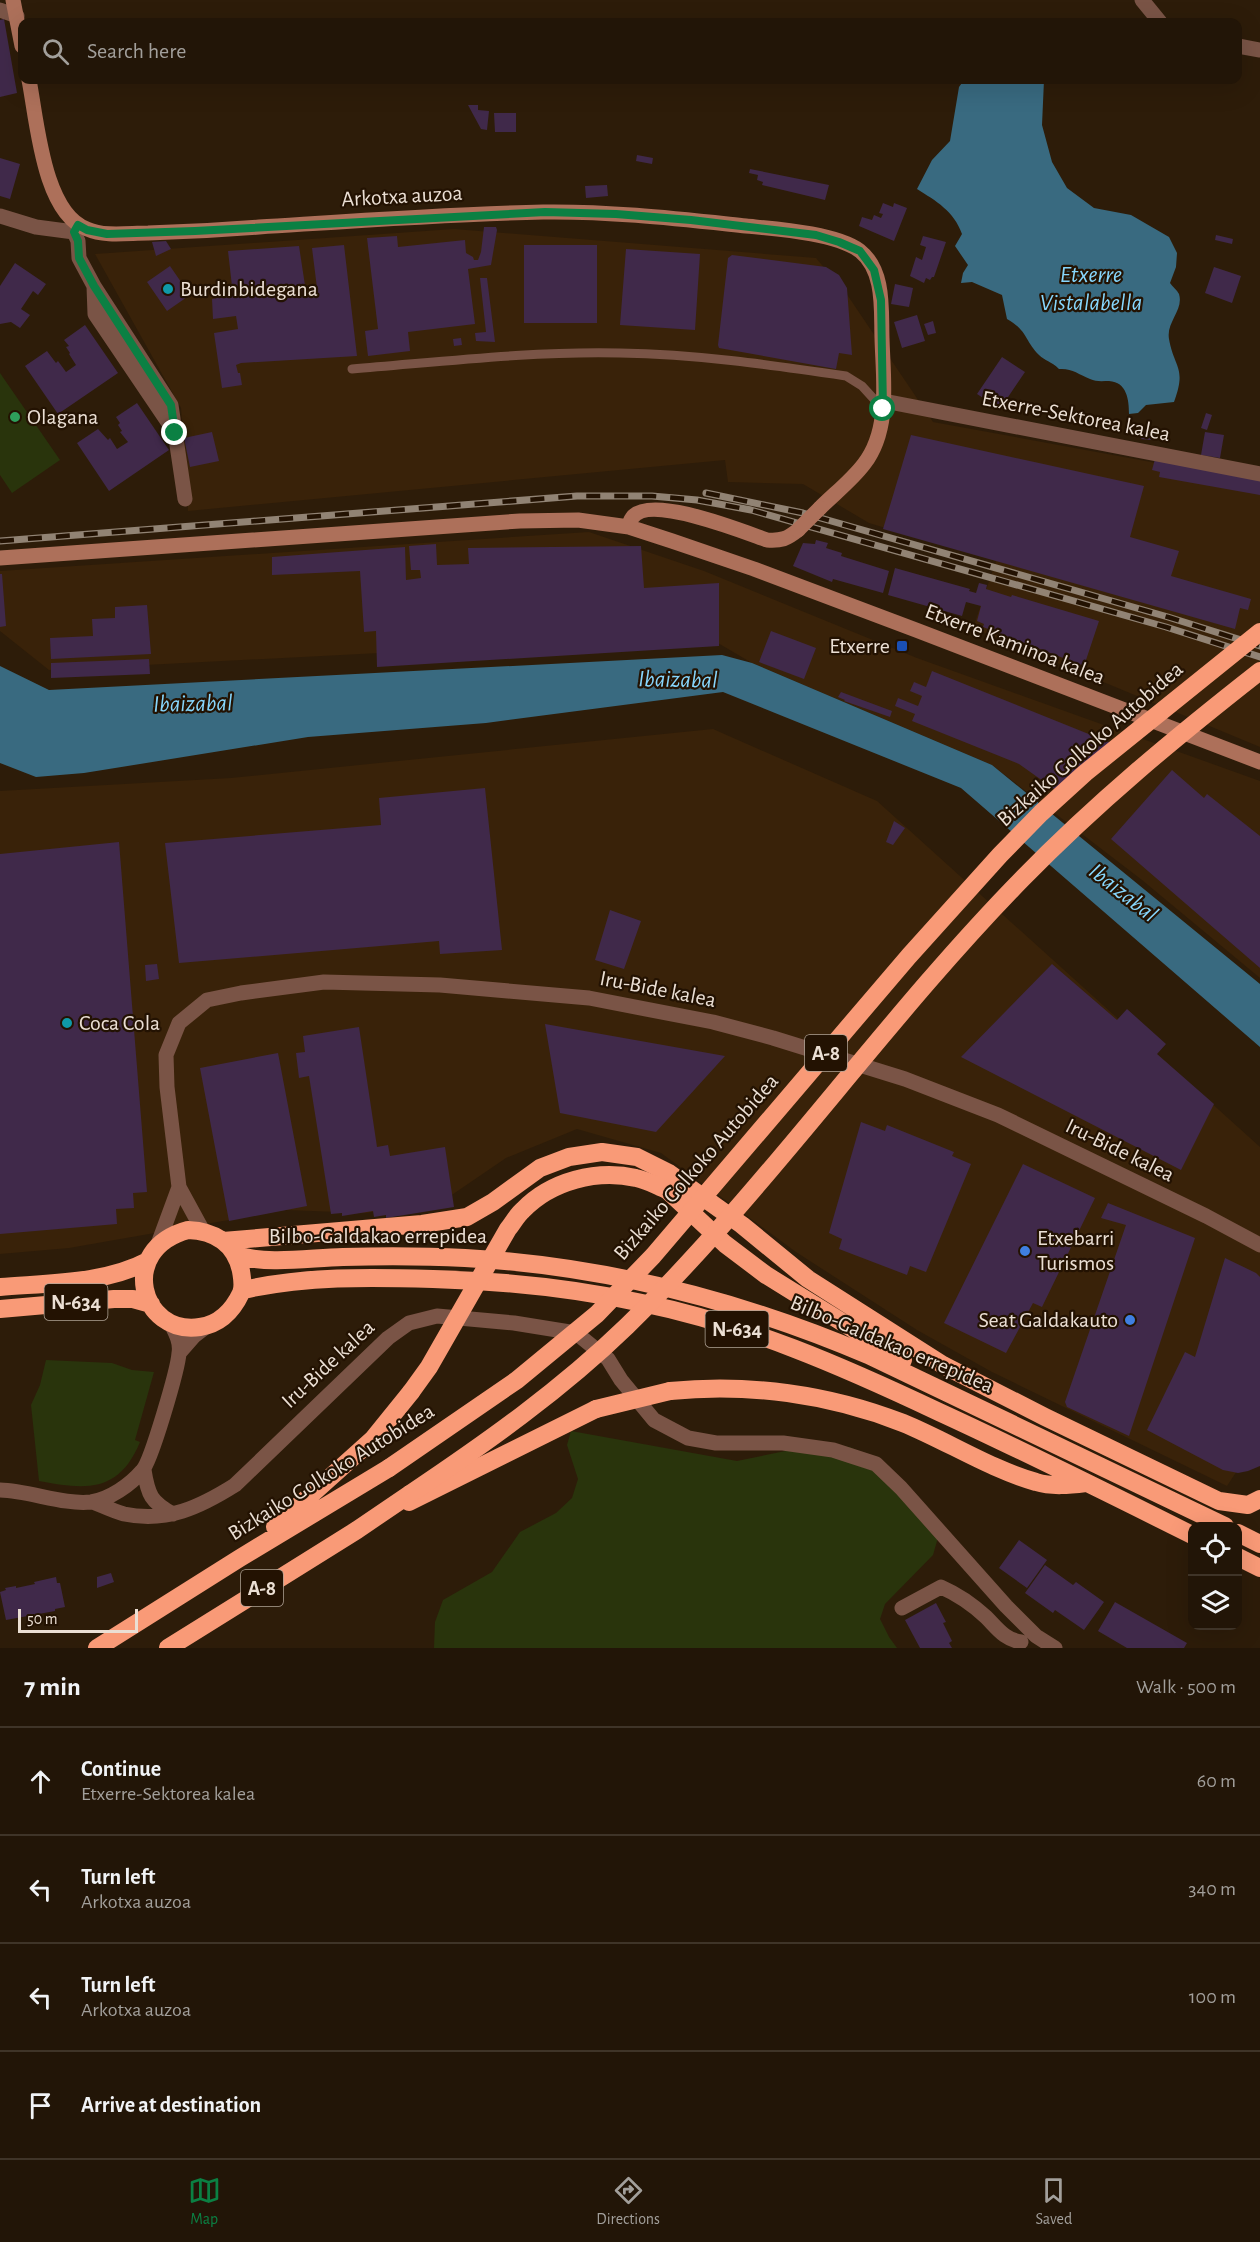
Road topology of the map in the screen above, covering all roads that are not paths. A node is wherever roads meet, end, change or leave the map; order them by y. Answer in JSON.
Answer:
{"nodes":[{"id":1,"x":13,"y":0,"type":"edge"},
{"id":2,"x":1144,"y":3,"type":"edge"},
{"id":3,"x":0,"y":10,"type":"edge"},
{"id":4,"x":17,"y":16,"type":"junction"},
{"id":5,"x":1157,"y":18,"type":"edge"},
{"id":6,"x":18,"y":22,"type":"edge"},
{"id":7,"x":1242,"y":47,"type":"edge"},
{"id":8,"x":1260,"y":50,"type":"edge"},
{"id":9,"x":30,"y":84,"type":"edge"},
{"id":10,"x":0,"y":216,"type":"edge"},
{"id":11,"x":76,"y":228,"type":"junction"},
{"id":12,"x":352,"y":369,"type":"dead end"},
{"id":13,"x":883,"y":405,"type":"junction"},
{"id":14,"x":1260,"y":474,"type":"edge"},
{"id":15,"x":185,"y":499,"type":"dead end"},
{"id":16,"x":629,"y":527,"type":"junction"},
{"id":17,"x":0,"y":558,"type":"edge"},
{"id":18,"x":1260,"y":632,"type":"edge"},
{"id":19,"x":1260,"y":671,"type":"edge"},
{"id":20,"x":1260,"y":762,"type":"edge"},
{"id":21,"x":179,"y":1187,"type":"junction"},
{"id":22,"x":203,"y":1231,"type":"junction"},
{"id":23,"x":158,"y":1244,"type":"junction"},
{"id":24,"x":1260,"y":1245,"type":"edge"},
{"id":25,"x":229,"y":1248,"type":"junction"},
{"id":26,"x":148,"y":1261,"type":"junction"},
{"id":27,"x":0,"y":1287,"type":"edge"},
{"id":28,"x":243,"y":1290,"type":"junction"},
{"id":29,"x":151,"y":1304,"type":"junction"},
{"id":30,"x":0,"y":1309,"type":"edge"},
{"id":31,"x":170,"y":1322,"type":"junction"},
{"id":32,"x":207,"y":1326,"type":"junction"},
{"id":33,"x":180,"y":1352,"type":"junction"},
{"id":34,"x":978,"y":1406,"type":"junction"},
{"id":35,"x":144,"y":1470,"type":"junction"},
{"id":36,"x":1087,"y":1483,"type":"junction"},
{"id":37,"x":0,"y":1490,"type":"edge"},
{"id":38,"x":93,"y":1502,"type":"junction"},
{"id":39,"x":1256,"y":1505,"type":"edge"},
{"id":40,"x":173,"y":1514,"type":"junction"},
{"id":41,"x":1215,"y":1522,"type":"edge"},
{"id":42,"x":357,"y":1530,"type":"junction"},
{"id":43,"x":1188,"y":1532,"type":"edge"},
{"id":44,"x":1242,"y":1535,"type":"edge"},
{"id":45,"x":1260,"y":1544,"type":"edge"},
{"id":46,"x":240,"y":1558,"type":"junction"},
{"id":47,"x":1242,"y":1559,"type":"edge"},
{"id":48,"x":1260,"y":1568,"type":"edge"},
{"id":49,"x":902,"y":1608,"type":"dead end"},
{"id":50,"x":1024,"y":1640,"type":"edge"},
{"id":51,"x":97,"y":1648,"type":"edge"},
{"id":52,"x":168,"y":1648,"type":"edge"},
{"id":53,"x":1055,"y":1648,"type":"edge"}],
"edges":[{"from":1,"to":4,"type":"street"},
{"from":2,"to":5,"type":"street"},
{"from":3,"to":4,"type":"street"},
{"from":4,"to":6,"type":"street"},
{"from":7,"to":8,"type":"street"},
{"from":9,"to":11,"type":"street"},
{"from":10,"to":11,"type":"street"},
{"from":11,"to":13,"type":"street","name":"Arkotxa auzoa"},
{"from":11,"to":15,"type":"street"},
{"from":12,"to":13,"type":"lane"},
{"from":13,"to":14,"type":"street","name":"Etxerre-Sektorea kalea"},
{"from":13,"to":16,"type":"street","bridge":true},
{"from":16,"to":17,"type":"street"},
{"from":16,"to":20,"type":"street","name":"Etxerre Kaminoa kalea"},
{"from":18,"to":46,"type":"highway","name":"Bizkaiko Golkoko Autobidea","number":"A-8","bridge":true},
{"from":19,"to":42,"type":"highway","number":"A-8","bridge":true},
{"from":21,"to":22,"type":"street"},
{"from":21,"to":23,"type":"street"},
{"from":21,"to":24,"type":"street","name":"Iru-Bide kalea"},
{"from":22,"to":23,"type":"highway"},
{"from":22,"to":25,"type":"highway"},
{"from":23,"to":26,"type":"highway"},
{"from":25,"to":28,"type":"highway"},
{"from":25,"to":34,"type":"highway","name":"Bilbo-Galdakao errepidea","number":"N-634"},
{"from":25,"to":39,"type":"highway"},
{"from":26,"to":27,"type":"highway","number":"N-634"},
{"from":26,"to":29,"type":"highway"},
{"from":28,"to":32,"type":"highway"},
{"from":28,"to":36,"type":"highway","name":"Bilbo-Galdakao errepidea","number":"N-634"},
{"from":29,"to":30,"type":"highway","number":"N-634"},
{"from":29,"to":31,"type":"highway"},
{"from":31,"to":32,"type":"highway"},
{"from":31,"to":33,"type":"street"},
{"from":32,"to":33,"type":"street"},
{"from":33,"to":35,"type":"street"},
{"from":34,"to":41,"type":"highway","name":"Bilbo-Galdakao errepidea","number":"N-634"},
{"from":34,"to":46,"type":"highway","bridge":true},
{"from":35,"to":38,"type":"street"},
{"from":35,"to":40,"type":"street"},
{"from":36,"to":42,"type":"highway","bridge":true},
{"from":36,"to":43,"type":"highway","name":"Bilbo-Galdakao errepidea","number":"N-634"},
{"from":37,"to":38,"type":"street"},
{"from":38,"to":40,"type":"street","name":"Iru-Bide kalea"},
{"from":40,"to":50,"type":"street","name":"Iru-Bide kalea"},
{"from":42,"to":52,"type":"highway","number":"A-8"},
{"from":44,"to":45,"type":"highway"},
{"from":46,"to":51,"type":"highway","name":"Bizkaiko Golkoko Autobidea","number":"A-8"},
{"from":47,"to":48,"type":"highway"},
{"from":49,"to":50,"type":"street"},
{"from":50,"to":53,"type":"street"}]}
